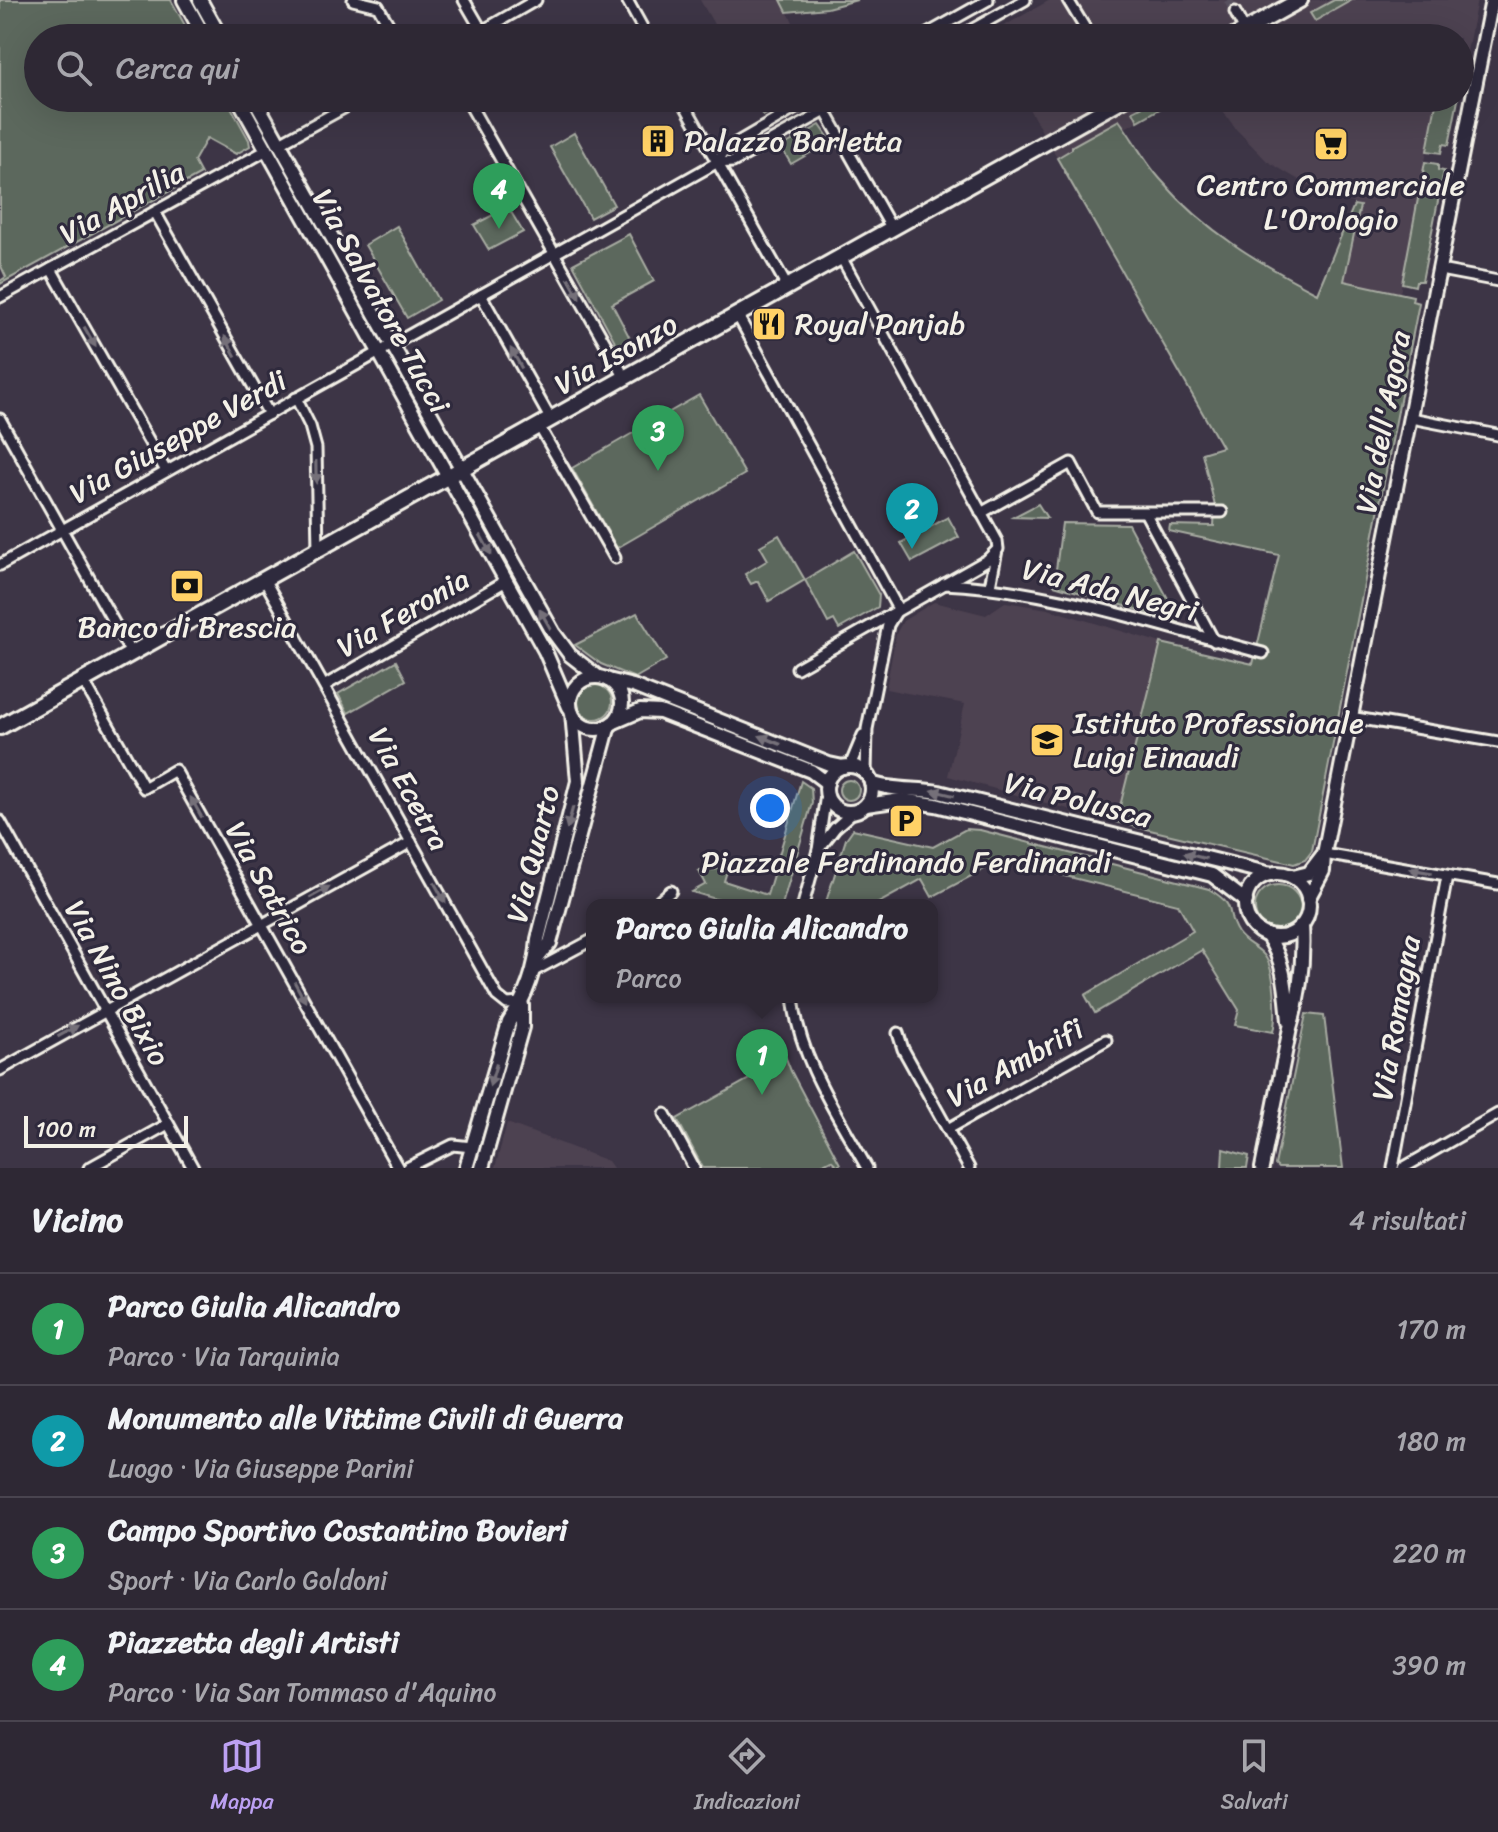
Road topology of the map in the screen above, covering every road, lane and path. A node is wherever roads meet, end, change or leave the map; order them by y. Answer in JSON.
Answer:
{"nodes":[{"id":1,"x":184,"y":0,"type":"edge"},
{"id":2,"x":200,"y":0,"type":"edge"},
{"id":3,"x":353,"y":0,"type":"edge"},
{"id":4,"x":464,"y":0,"type":"edge"},
{"id":5,"x":536,"y":0,"type":"edge"},
{"id":6,"x":627,"y":0,"type":"edge"},
{"id":7,"x":988,"y":0,"type":"edge"},
{"id":8,"x":1025,"y":0,"type":"edge"},
{"id":9,"x":1068,"y":0,"type":"edge"},
{"id":10,"x":1300,"y":0,"type":"edge"},
{"id":11,"x":1492,"y":0,"type":"edge"},
{"id":12,"x":1235,"y":12,"type":"tunnel mouth"},
{"id":13,"x":197,"y":24,"type":"edge"},
{"id":14,"x":213,"y":24,"type":"edge"},
{"id":15,"x":388,"y":24,"type":"edge"},
{"id":16,"x":478,"y":24,"type":"edge"},
{"id":17,"x":494,"y":24,"type":"edge"},
{"id":18,"x":640,"y":24,"type":"edge"},
{"id":19,"x":945,"y":24,"type":"edge"},
{"id":20,"x":982,"y":24,"type":"edge"},
{"id":21,"x":1083,"y":24,"type":"edge"},
{"id":22,"x":1237,"y":24,"type":"edge"},
{"id":23,"x":1257,"y":24,"type":"edge"},
{"id":24,"x":1474,"y":93,"type":"edge"},
{"id":25,"x":246,"y":112,"type":"edge"},
{"id":26,"x":262,"y":112,"type":"edge"},
{"id":27,"x":336,"y":112,"type":"edge"},
{"id":28,"x":474,"y":112,"type":"edge"},
{"id":29,"x":689,"y":112,"type":"edge"},
{"id":30,"x":791,"y":112,"type":"edge"},
{"id":31,"x":823,"y":112,"type":"edge"},
{"id":32,"x":826,"y":112,"type":"edge"},
{"id":33,"x":1100,"y":112,"type":"edge"},
{"id":34,"x":1470,"y":112,"type":"edge"},
{"id":35,"x":280,"y":143,"type":"junction"},
{"id":36,"x":267,"y":150,"type":"junction"},
{"id":37,"x":716,"y":163,"type":"junction"},
{"id":38,"x":155,"y":212,"type":"junction"},
{"id":39,"x":892,"y":229,"type":"junction"},
{"id":40,"x":555,"y":254,"type":"junction"},
{"id":41,"x":841,"y":257,"type":"junction"},
{"id":42,"x":51,"y":269,"type":"junction"},
{"id":43,"x":1440,"y":270,"type":"junction"},
{"id":44,"x":1498,"y":281,"type":"edge"},
{"id":45,"x":788,"y":288,"type":"junction"},
{"id":46,"x":481,"y":295,"type":"junction"},
{"id":47,"x":0,"y":297,"type":"edge"},
{"id":48,"x":738,"y":316,"type":"junction"},
{"id":49,"x":386,"y":348,"type":"junction"},
{"id":50,"x":625,"y":378,"type":"junction"},
{"id":51,"x":296,"y":398,"type":"junction"},
{"id":52,"x":269,"y":414,"type":"junction"},
{"id":53,"x":1411,"y":418,"type":"junction"},
{"id":54,"x":0,"y":419,"type":"edge"},
{"id":55,"x":545,"y":423,"type":"junction"},
{"id":56,"x":1498,"y":435,"type":"edge"},
{"id":57,"x":166,"y":471,"type":"junction"},
{"id":58,"x":455,"y":473,"type":"junction"},
{"id":59,"x":1222,"y":512,"type":"dead end"},
{"id":60,"x":981,"y":513,"type":"junction"},
{"id":61,"x":1146,"y":514,"type":"junction"},
{"id":62,"x":61,"y":530,"type":"junction"},
{"id":63,"x":998,"y":549,"type":"junction"},
{"id":64,"x":318,"y":550,"type":"junction"},
{"id":65,"x":615,"y":558,"type":"dead end"},
{"id":66,"x":0,"y":565,"type":"edge"},
{"id":67,"x":265,"y":581,"type":"junction"},
{"id":68,"x":506,"y":581,"type":"junction"},
{"id":69,"x":944,"y":584,"type":"junction"},
{"id":70,"x":990,"y":586,"type":"junction"},
{"id":71,"x":898,"y":609,"type":"junction"},
{"id":72,"x":1214,"y":641,"type":"junction"},
{"id":73,"x":1263,"y":653,"type":"dead end"},
{"id":74,"x":132,"y":655,"type":"junction"},
{"id":75,"x":797,"y":668,"type":"dead end"},
{"id":76,"x":603,"y":678,"type":"junction"},
{"id":77,"x":84,"y":682,"type":"junction"},
{"id":78,"x":324,"y":686,"type":"junction"},
{"id":79,"x":571,"y":710,"type":"junction"},
{"id":80,"x":1350,"y":717,"type":"junction"},
{"id":81,"x":611,"y":724,"type":"junction"},
{"id":82,"x":0,"y":727,"type":"edge"},
{"id":83,"x":867,"y":729,"type":"junction"},
{"id":84,"x":1498,"y":742,"type":"edge"},
{"id":85,"x":846,"y":767,"type":"junction"},
{"id":86,"x":869,"y":778,"type":"junction"},
{"id":87,"x":826,"y":789,"type":"junction"},
{"id":88,"x":866,"y":805,"type":"junction"},
{"id":89,"x":853,"y":812,"type":"junction"},
{"id":90,"x":0,"y":821,"type":"edge"},
{"id":91,"x":411,"y":842,"type":"junction"},
{"id":92,"x":818,"y":850,"type":"junction"},
{"id":93,"x":1324,"y":854,"type":"junction"},
{"id":94,"x":1271,"y":874,"type":"junction"},
{"id":95,"x":1447,"y":876,"type":"junction"},
{"id":96,"x":1293,"y":877,"type":"junction"},
{"id":97,"x":1498,"y":884,"type":"edge"},
{"id":98,"x":671,"y":891,"type":"dead end"},
{"id":99,"x":662,"y":899,"type":"edge"},
{"id":100,"x":805,"y":899,"type":"edge"},
{"id":101,"x":1308,"y":899,"type":"junction"},
{"id":102,"x":1246,"y":901,"type":"junction"},
{"id":103,"x":262,"y":924,"type":"junction"},
{"id":104,"x":1302,"y":925,"type":"junction"},
{"id":105,"x":1267,"y":935,"type":"junction"},
{"id":106,"x":586,"y":943,"type":"edge"},
{"id":107,"x":1280,"y":958,"type":"junction"},
{"id":108,"x":1302,"y":960,"type":"junction"},
{"id":109,"x":535,"y":966,"type":"junction"},
{"id":110,"x":522,"y":1003,"type":"junction"},
{"id":111,"x":794,"y":1003,"type":"edge"},
{"id":112,"x":105,"y":1011,"type":"junction"},
{"id":113,"x":1290,"y":1028,"type":"junction"},
{"id":114,"x":898,"y":1033,"type":"dead end"},
{"id":115,"x":1106,"y":1040,"type":"dead end"},
{"id":116,"x":0,"y":1070,"type":"edge"},
{"id":117,"x":665,"y":1114,"type":"dead end"},
{"id":118,"x":1498,"y":1114,"type":"edge"},
{"id":119,"x":168,"y":1124,"type":"junction"},
{"id":120,"x":948,"y":1129,"type":"junction"},
{"id":121,"x":472,"y":1147,"type":"junction"},
{"id":122,"x":486,"y":1152,"type":"junction"},
{"id":123,"x":1265,"y":1166,"type":"edge"},
{"id":124,"x":862,"y":1167,"type":"edge"},
{"id":125,"x":89,"y":1168,"type":"edge"},
{"id":126,"x":193,"y":1168,"type":"edge"},
{"id":127,"x":398,"y":1168,"type":"edge"},
{"id":128,"x":407,"y":1168,"type":"edge"},
{"id":129,"x":466,"y":1168,"type":"edge"},
{"id":130,"x":482,"y":1168,"type":"edge"},
{"id":131,"x":694,"y":1168,"type":"edge"},
{"id":132,"x":969,"y":1168,"type":"edge"},
{"id":133,"x":1393,"y":1168,"type":"edge"},
{"id":134,"x":1403,"y":1168,"type":"edge"}],
"edges":[{"from":1,"to":13,"type":"street"},
{"from":2,"to":14,"type":"street"},
{"from":3,"to":15,"type":"street"},
{"from":4,"to":16,"type":"street"},
{"from":5,"to":17,"type":"street"},
{"from":6,"to":18,"type":"street"},
{"from":7,"to":19,"type":"street"},
{"from":8,"to":20,"type":"street"},
{"from":9,"to":21,"type":"street"},
{"from":10,"to":23,"type":"main road"},
{"from":11,"to":24,"type":"street","name":"Via dell'Agora"},
{"from":12,"to":22,"type":"street"},
{"from":25,"to":36,"type":"street","name":"Via Salvatore Tucci"},
{"from":26,"to":35,"type":"street","name":"Via Salvatore Tucci"},
{"from":27,"to":35,"type":"street"},
{"from":28,"to":40,"type":"street"},
{"from":29,"to":37,"type":"street"},
{"from":30,"to":37,"type":"street"},
{"from":31,"to":37,"type":"street"},
{"from":32,"to":39,"type":"street"},
{"from":33,"to":39,"type":"main road","name":"Via Isonzo"},
{"from":34,"to":43,"type":"street","name":"Via dell'Agora"},
{"from":35,"to":36,"type":"street"},
{"from":35,"to":49,"type":"street","name":"Via Salvatore Tucci"},
{"from":36,"to":38,"type":"street","name":"Via Aprilia"},
{"from":36,"to":49,"type":"street","name":"Via Salvatore Tucci"},
{"from":37,"to":40,"type":"street","name":"Via Giuseppe Verdi"},
{"from":37,"to":45,"type":"street"},
{"from":38,"to":42,"type":"street","name":"Via Aprilia"},
{"from":52,"to":38,"type":"street","one_way":true},
{"from":39,"to":41,"type":"main road","name":"Via Isonzo"},
{"from":40,"to":46,"type":"street","name":"Via Giuseppe Verdi"},
{"from":40,"to":50,"type":"street","one_way":true},
{"from":41,"to":45,"type":"main road","name":"Via Isonzo"},
{"from":41,"to":60,"type":"street"},
{"from":42,"to":47,"type":"street","name":"Via Aprilia"},
{"from":42,"to":57,"type":"street","one_way":true},
{"from":43,"to":44,"type":"street"},
{"from":43,"to":53,"type":"street","name":"Via dell'Agora"},
{"from":45,"to":48,"type":"main road","name":"Via Isonzo"},
{"from":46,"to":49,"type":"street","name":"Via Giuseppe Verdi"},
{"from":55,"to":46,"type":"street","one_way":true},
{"from":48,"to":50,"type":"main road","name":"Via Isonzo"},
{"from":48,"to":71,"type":"street"},
{"from":49,"to":51,"type":"street","name":"Via Giuseppe Verdi"},
{"from":49,"to":58,"type":"street","name":"Via Salvatore Tucci"},
{"from":50,"to":55,"type":"main road","name":"Via Isonzo"},
{"from":51,"to":52,"type":"street","name":"Via Giuseppe Verdi"},
{"from":51,"to":64,"type":"street","one_way":true},
{"from":52,"to":57,"type":"street","name":"Via Giuseppe Verdi"},
{"from":53,"to":56,"type":"street"},
{"from":53,"to":80,"type":"street","name":"Via dell'Agora"},
{"from":54,"to":62,"type":"street"},
{"from":55,"to":58,"type":"main road","name":"Via Isonzo"},
{"from":55,"to":65,"type":"street"},
{"from":57,"to":62,"type":"street","name":"Via Giuseppe Verdi"},
{"from":58,"to":64,"type":"main road","name":"Via Isonzo"},
{"from":58,"to":68,"type":"street","one_way":true},
{"from":76,"to":58,"type":"street","name":"Via Polusca","one_way":true},
{"from":59,"to":61,"type":"street"},
{"from":60,"to":61,"type":"street"},
{"from":60,"to":63,"type":"street"},
{"from":61,"to":72,"type":"street"},
{"from":62,"to":66,"type":"street","name":"Via Giuseppe Verdi"},
{"from":62,"to":74,"type":"street"},
{"from":63,"to":69,"type":"street"},
{"from":63,"to":70,"type":"street"},
{"from":64,"to":67,"type":"main road","name":"Via Isonzo"},
{"from":67,"to":74,"type":"main road","name":"Via Isonzo"},
{"from":67,"to":78,"type":"street","name":"Via Ecetra"},
{"from":68,"to":78,"type":"street","name":"Via Feronia"},
{"from":68,"to":79,"type":"street"},
{"from":69,"to":70,"type":"street","name":"Via Ada Negri"},
{"from":69,"to":71,"type":"street"},
{"from":70,"to":72,"type":"street","name":"Via Ada Negri"},
{"from":71,"to":75,"type":"street"},
{"from":71,"to":83,"type":"street"},
{"from":72,"to":73,"type":"street","name":"Via Ada Negri"},
{"from":74,"to":77,"type":"main road","name":"Via Isonzo"},
{"from":76,"to":79,"type":"street"},
{"from":76,"to":81,"type":"street"},
{"from":85,"to":76,"type":"street","name":"Via Polusca","one_way":true},
{"from":77,"to":82,"type":"main road","name":"Via Isonzo"},
{"from":103,"to":77,"type":"street","name":"Via Satrico","one_way":true},
{"from":78,"to":91,"type":"street","name":"Via Ecetra"},
{"from":79,"to":81,"type":"street"},
{"from":79,"to":109,"type":"street","name":"Via Quarto","one_way":true},
{"from":80,"to":84,"type":"street"},
{"from":80,"to":93,"type":"street","name":"Via dell'Agora"},
{"from":81,"to":87,"type":"street"},
{"from":81,"to":109,"type":"street","name":"Via Quarto"},
{"from":83,"to":85,"type":"street"},
{"from":83,"to":86,"type":"street"},
{"from":85,"to":86,"type":"street","name":"Via Polusca"},
{"from":85,"to":87,"type":"street"},
{"from":86,"to":88,"type":"street"},
{"from":94,"to":86,"type":"street","name":"Via Polusca","one_way":true},
{"from":87,"to":89,"type":"street"},
{"from":87,"to":92,"type":"street"},
{"from":88,"to":89,"type":"street","name":"Via Polusca"},
{"from":88,"to":102,"type":"street","name":"Via Polusca"},
{"from":89,"to":92,"type":"street"},
{"from":90,"to":112,"type":"street","name":"Via Nino Bixio"},
{"from":103,"to":91,"type":"street","one_way":true},
{"from":91,"to":110,"type":"street","name":"Via Ecetra","one_way":true},
{"from":92,"to":100,"type":"street"},
{"from":95,"to":93,"type":"street","one_way":true},
{"from":93,"to":96,"type":"street"},
{"from":93,"to":101,"type":"street","name":"Via dell'Agora"},
{"from":94,"to":96,"type":"street"},
{"from":94,"to":102,"type":"street"},
{"from":95,"to":97,"type":"street"},
{"from":95,"to":133,"type":"street","name":"Via Romagna"},
{"from":96,"to":101,"type":"street"},
{"from":98,"to":99,"type":"street"},
{"from":101,"to":104,"type":"street","name":"Via dell'Agora"},
{"from":102,"to":105,"type":"street","name":"Via dell'Agora"},
{"from":103,"to":112,"type":"street"},
{"from":103,"to":127,"type":"street","name":"Via Satrico","one_way":true},
{"from":104,"to":105,"type":"street"},
{"from":104,"to":108,"type":"street","name":"Via dell'Agora"},
{"from":105,"to":107,"type":"street","name":"Via dell'Agora"},
{"from":106,"to":109,"type":"street"},
{"from":107,"to":108,"type":"street"},
{"from":107,"to":113,"type":"street","name":"Via dell'Agora"},
{"from":108,"to":113,"type":"street","name":"Via dell'Agora"},
{"from":109,"to":110,"type":"street","name":"Via Quarto"},
{"from":110,"to":121,"type":"street","name":"Via Quarto","one_way":true},
{"from":110,"to":122,"type":"street","name":"Via Quarto"},
{"from":111,"to":124,"type":"street"},
{"from":116,"to":112,"type":"street","one_way":true},
{"from":112,"to":119,"type":"street","name":"Via Nino Bixio"},
{"from":113,"to":123,"type":"street","name":"Via dell'Agora"},
{"from":114,"to":120,"type":"street"},
{"from":115,"to":120,"type":"street","name":"Via Ambrifi"},
{"from":117,"to":131,"type":"street"},
{"from":118,"to":134,"type":"street"},
{"from":119,"to":125,"type":"street"},
{"from":119,"to":126,"type":"street","name":"Via Nino Bixio"},
{"from":120,"to":132,"type":"street"},
{"from":121,"to":122,"type":"street"},
{"from":121,"to":128,"type":"street"},
{"from":121,"to":129,"type":"street","name":"Via Quarto"},
{"from":122,"to":130,"type":"street","name":"Via Quarto"}]}
